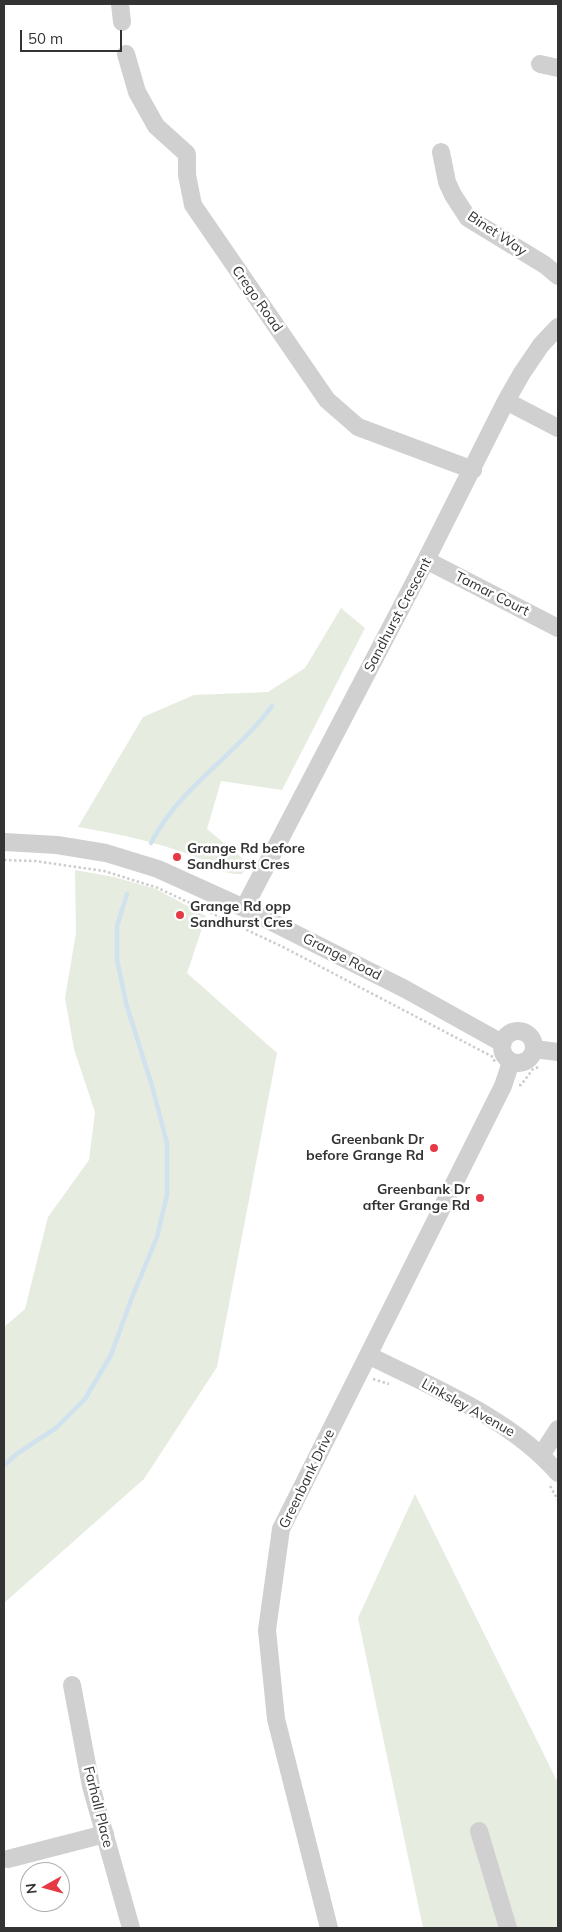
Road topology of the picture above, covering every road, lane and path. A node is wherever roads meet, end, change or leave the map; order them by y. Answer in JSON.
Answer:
{"nodes":[{"id":1,"x":120,"y":4,"type":"edge"},
{"id":2,"x":122,"y":22,"type":"dead end"},
{"id":3,"x":126,"y":54,"type":"dead end"},
{"id":4,"x":540,"y":64,"type":"dead end"},
{"id":5,"x":558,"y":68,"type":"edge"},
{"id":6,"x":440,"y":152,"type":"dead end"},
{"id":7,"x":558,"y":276,"type":"edge"},
{"id":8,"x":558,"y":327,"type":"edge"},
{"id":9,"x":506,"y":401,"type":"junction"},
{"id":10,"x":558,"y":428,"type":"edge"},
{"id":11,"x":472,"y":470,"type":"junction"},
{"id":12,"x":426,"y":560,"type":"junction"},
{"id":13,"x":558,"y":628,"type":"edge"},
{"id":14,"x":4,"y":842,"type":"edge"},
{"id":15,"x":4,"y":860,"type":"edge"},
{"id":16,"x":244,"y":908,"type":"junction"},
{"id":17,"x":502,"y":1043,"type":"junction"},
{"id":18,"x":534,"y":1049,"type":"junction"},
{"id":19,"x":558,"y":1052,"type":"edge"},
{"id":20,"x":511,"y":1062,"type":"junction"},
{"id":21,"x":541,"y":1066,"type":"dead end"},
{"id":22,"x":505,"y":1079,"type":"junction"},
{"id":23,"x":368,"y":1355,"type":"junction"},
{"id":24,"x":360,"y":1374,"type":"junction"},
{"id":25,"x":393,"y":1385,"type":"dead end"},
{"id":26,"x":558,"y":1430,"type":"edge"},
{"id":27,"x":542,"y":1454,"type":"junction"},
{"id":28,"x":553,"y":1478,"type":"edge"},
{"id":29,"x":558,"y":1500,"type":"edge"},
{"id":30,"x":72,"y":1685,"type":"dead end"},
{"id":31,"x":480,"y":1831,"type":"dead end"},
{"id":32,"x":105,"y":1834,"type":"junction"},
{"id":33,"x":8,"y":1859,"type":"dead end"},
{"id":34,"x":130,"y":1928,"type":"edge"},
{"id":35,"x":330,"y":1928,"type":"edge"},
{"id":36,"x":508,"y":1928,"type":"edge"}],
"edges":[{"from":1,"to":2,"type":"street"},
{"from":3,"to":11,"type":"street","name":"Crego Road"},
{"from":4,"to":5,"type":"street"},
{"from":6,"to":7,"type":"street","name":"Binet Way"},
{"from":8,"to":9,"type":"street","name":"Sandhurst Crescent"},
{"from":9,"to":10,"type":"street"},
{"from":9,"to":11,"type":"street","name":"Sandhurst Crescent"},
{"from":11,"to":12,"type":"street","name":"Sandhurst Crescent"},
{"from":12,"to":13,"type":"street","name":"Tamar Court"},
{"from":12,"to":16,"type":"street","name":"Sandhurst Crescent"},
{"from":14,"to":16,"type":"street","name":"Grange Road"},
{"from":15,"to":22,"type":"path"},
{"from":16,"to":17,"type":"street","name":"Grange Road"},
{"from":17,"to":18,"type":"street"},
{"from":17,"to":20,"type":"street"},
{"from":18,"to":19,"type":"street"},
{"from":18,"to":20,"type":"street"},
{"from":20,"to":22,"type":"street","name":"Greenbank Drive"},
{"from":21,"to":22,"type":"path"},
{"from":22,"to":23,"type":"street","name":"Greenbank Drive"},
{"from":23,"to":24,"type":"street","name":"Greenbank Drive"},
{"from":23,"to":27,"type":"street","name":"Linksley Avenue"},
{"from":24,"to":25,"type":"path"},
{"from":24,"to":35,"type":"street","name":"Greenbank Drive"},
{"from":26,"to":27,"type":"street"},
{"from":27,"to":28,"type":"street","name":"Linksley Avenue"},
{"from":28,"to":29,"type":"path"},
{"from":30,"to":32,"type":"street","name":"Farhall Place"},
{"from":31,"to":36,"type":"street"},
{"from":32,"to":33,"type":"street"},
{"from":32,"to":34,"type":"street","name":"Farhall Place"}]}
